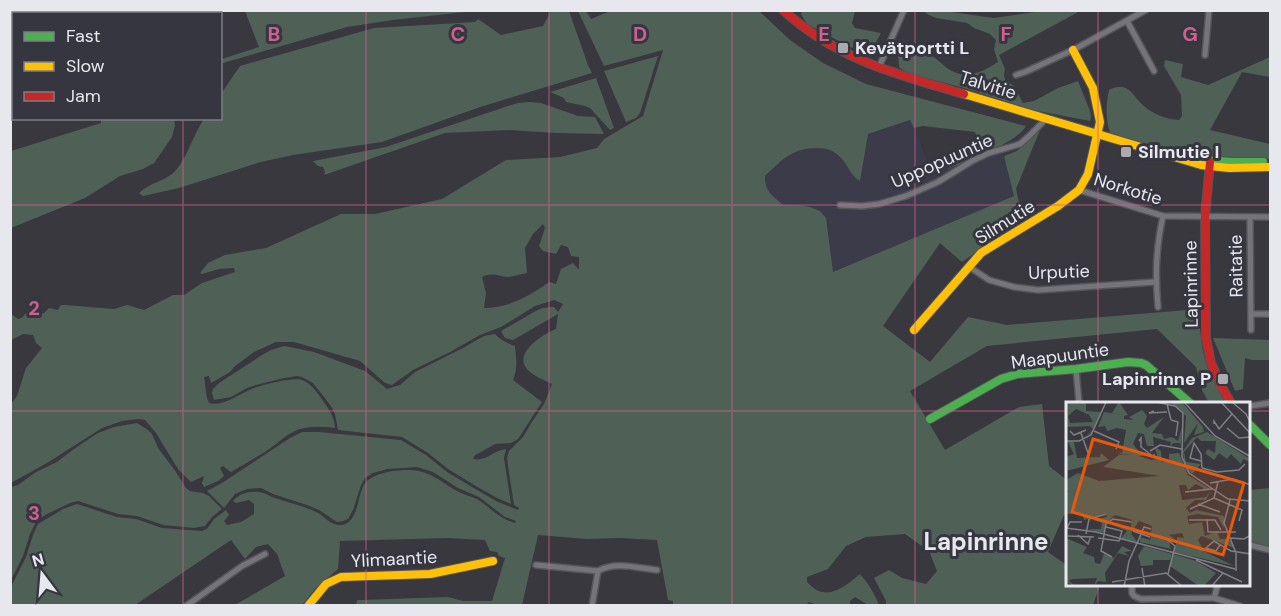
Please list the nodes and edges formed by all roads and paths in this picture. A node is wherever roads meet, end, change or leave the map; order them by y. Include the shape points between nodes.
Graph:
1 (783, 10) edge
2 (904, 10) edge
3 (1146, 10) edge
4 (1209, 10) edge
5 (1127, 21) junction
6 (1073, 50) junction
7 (1204, 55) dead end
8 (879, 67) junction
9 (1154, 70) dead end
10 (1016, 75) dead end
11 (1046, 119) junction
12 (1098, 134) junction
13 (1270, 162) edge
14 (1210, 163) junction
15 (1270, 167) edge
16 (1079, 190) junction
17 (840, 205) dead end
18 (1163, 216) junction
19 (1205, 217) junction
20 (1250, 217) junction
21 (1270, 217) edge
22 (968, 266) junction
23 (1155, 282) junction
24 (1158, 307) dead end
25 (1251, 314) junction
26 (1270, 314) edge
27 (914, 330) dead end
28 (1251, 330) dead end
29 (1076, 369) junction
30 (1079, 402) edge
31 (1189, 402) edge
32 (1230, 402) edge
33 (1270, 403) edge
34 (1251, 406) edge
35 (930, 419) dead end
36 (1251, 426) edge
37 (1270, 445) edge
38 (1251, 545) edge
39 (1270, 550) edge
40 (265, 554) dead end
41 (493, 561) dead end
42 (536, 565) dead end
43 (657, 570) dead end
44 (598, 571) junction
45 (1132, 586) edge
46 (1218, 586) edge
47 (1214, 598) junction
48 (186, 606) edge
49 (308, 606) edge
50 (592, 606) edge
51 (1240, 606) edge

1 - 8 street, Talvitie via 827,44
2 - 8 street
3 - 5 street
4 - 7 street
5 - 6 street
5 - 9 street
6 - 10 street
6 - 12 street, Silmutie via 1093,88 1100,122
8 - 11 street, Talvitie
11 - 12 street, Talvitie
11 - 17 street, Uppopuuntie via 1020,144 989,153 906,196 879,204
12 - 14 street, Talvitie via 1194,164
12 - 16 street, Silmutie via 1088,174
13 - 14 street, Talvitie
14 - 15 street, Talvitie via 1230,168
14 - 19 street, Lapinrinne
16 - 18 street, Norkotie
16 - 22 street, Silmutie via 981,253
18 - 19 street, Norkotie
18 - 23 street
19 - 20 street, Norkotie
19 - 32 street, Lapinrinne via 1206,338 1211,363
20 - 21 street, Norkotie
20 - 25 street, Raitatie
22 - 23 street, Urputie via 989,280 1038,290
22 - 27 street, Silmutie
23 - 24 street
25 - 26 street, Raitatie
25 - 28 street, Raitatie
29 - 30 street
29 - 31 street, Maapuuntie via 1141,363
29 - 35 street, Maapuuntie via 1001,379
33 - 34 street
36 - 37 street
38 - 39 street
40 - 48 street
41 - 49 street, Ylimaantie via 430,574 341,576 325,585
42 - 44 street
43 - 44 street via 614,565
44 - 50 street
45 - 47 street via 1134,596 1142,599
46 - 47 street
47 - 51 street

